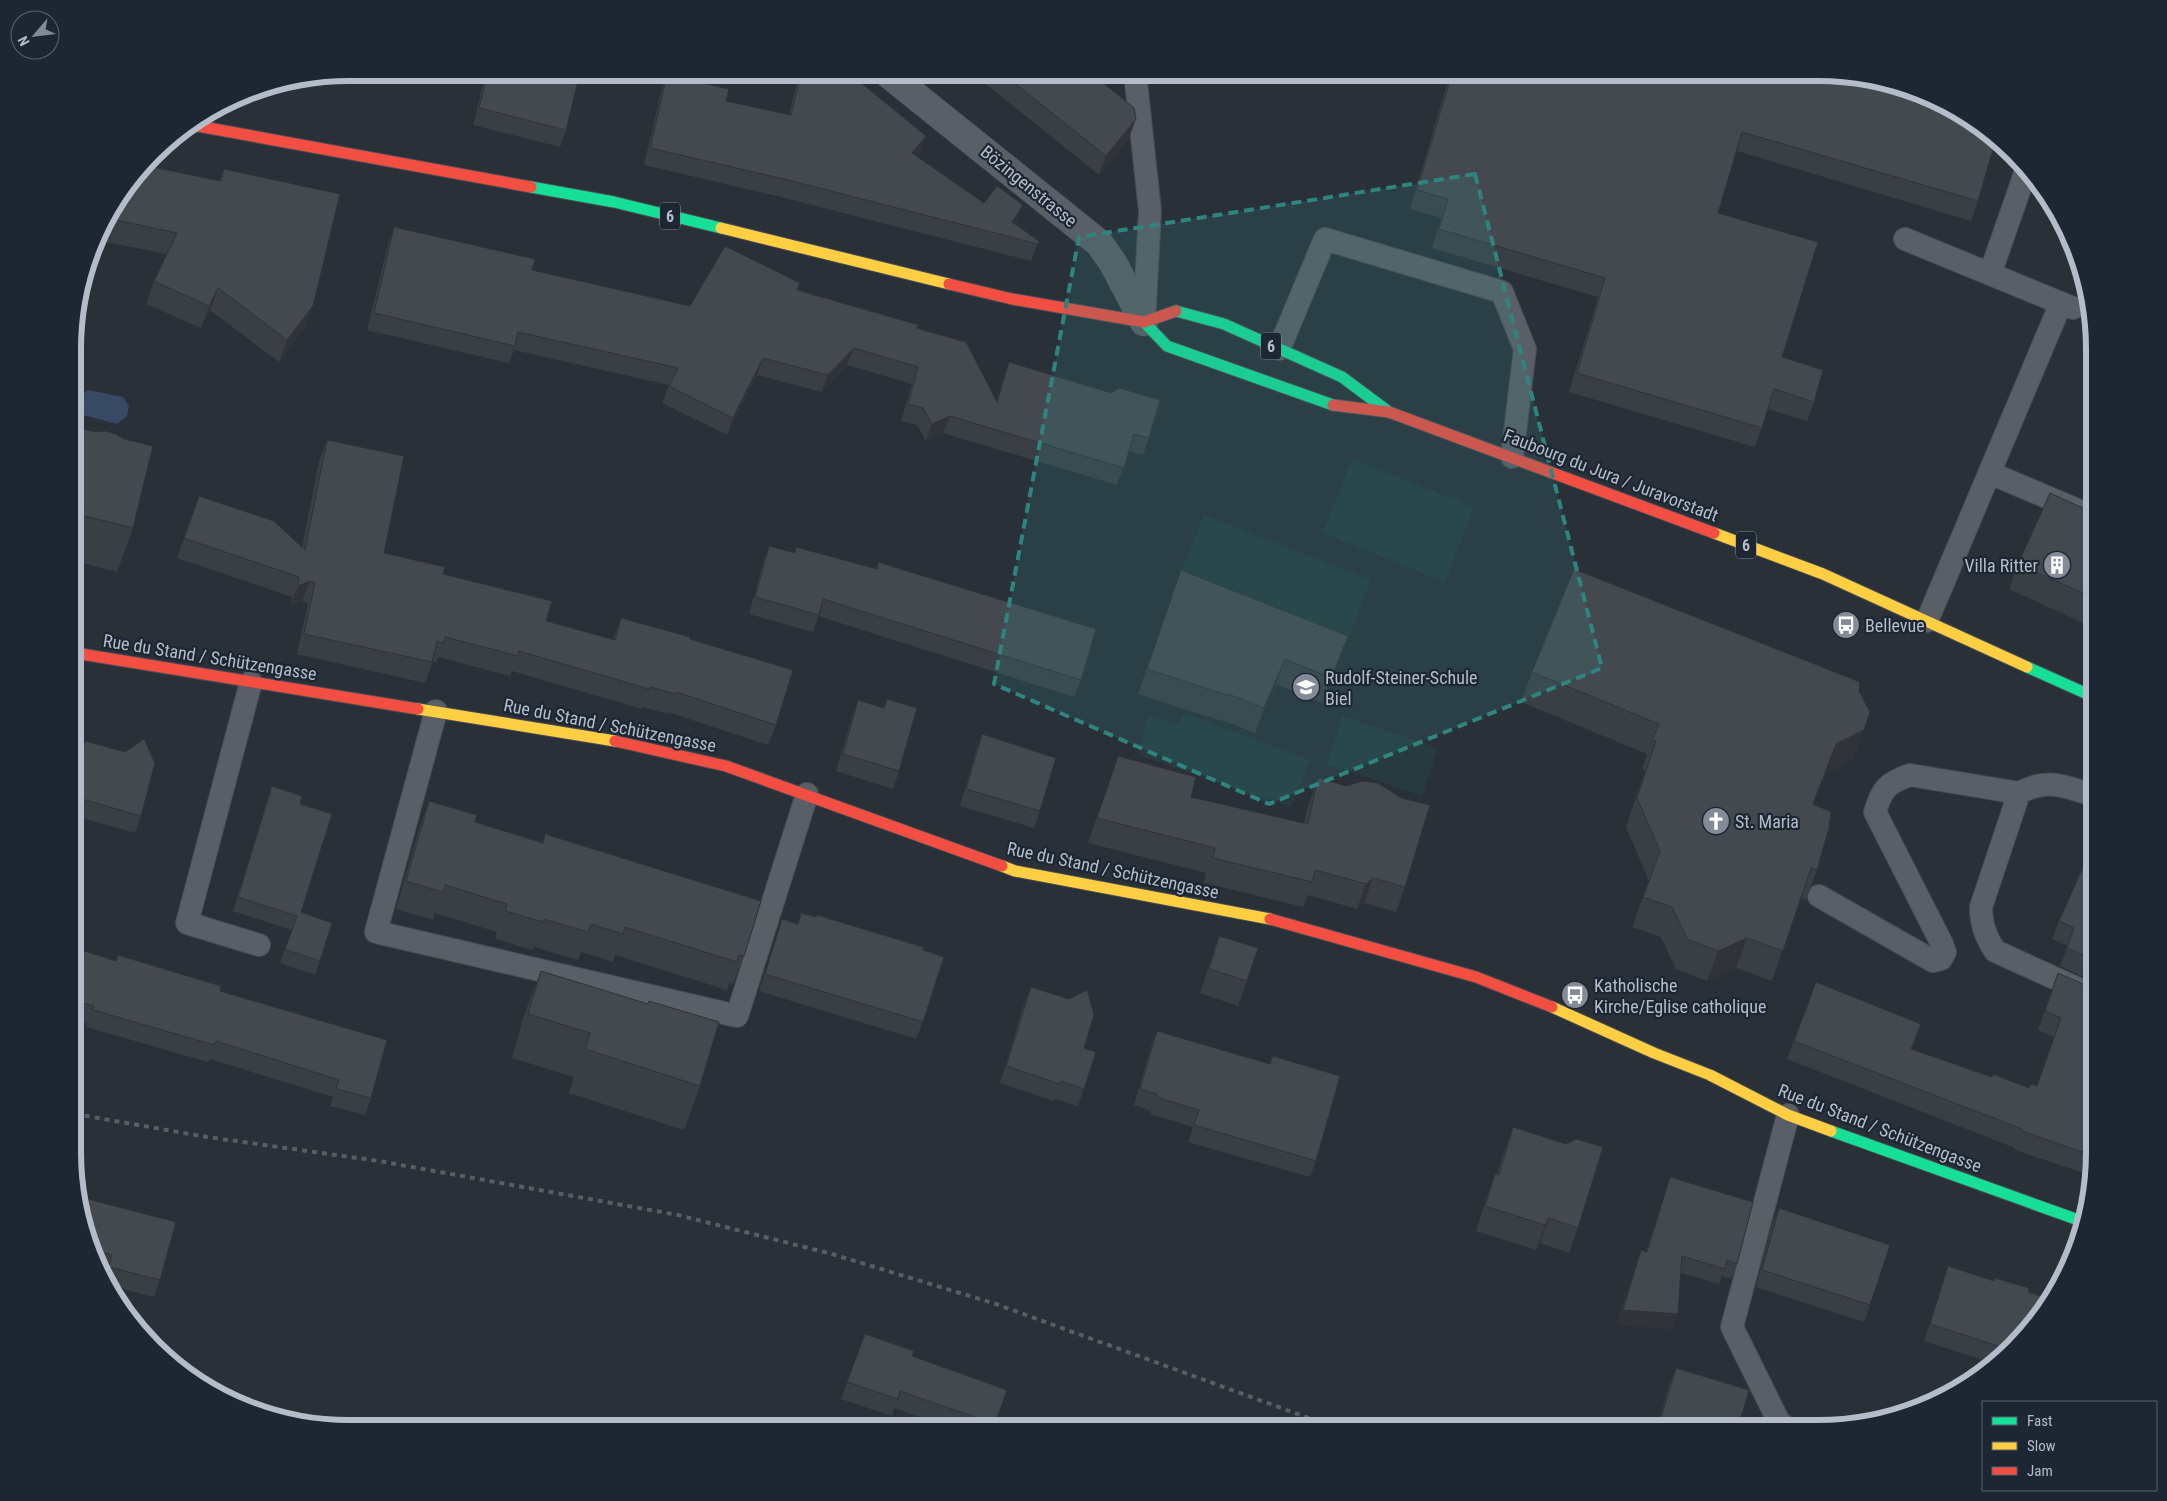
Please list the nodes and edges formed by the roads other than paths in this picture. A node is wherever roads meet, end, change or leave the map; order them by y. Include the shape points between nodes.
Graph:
1 (896, 81) edge
2 (1136, 81) edge
3 (200, 126) edge
4 (2024, 178) edge
5 (1905, 239) dead end
6 (1990, 274) junction
7 (1144, 322) junction
8 (1279, 349) junction
9 (1389, 412) junction
10 (1512, 457) junction
11 (1990, 473) junction
12 (2086, 513) edge
13 (1927, 620) junction
14 (81, 654) edge
15 (251, 682) junction
16 (2086, 693) edge
17 (436, 711) junction
18 (2086, 792) edge
19 (2019, 793) junction
20 (807, 794) junction
21 (1819, 896) edge
22 (259, 945) dead end
23 (2086, 992) edge
24 (1788, 1115) junction
25 (2077, 1220) edge
26 (1778, 1420) edge

1 - 7 street, Bözingenstrasse via 1099,243
2 - 7 lane via 1150,211
3 - 7 main road, 6 via 614,202 1012,299
4 - 6 lane
5 - 6 lane
6 - 11 lane via 2067,306
7 - 8 main road, Faubourg du Jura / Juravorstadt / 6 via 1177,311 1224,324
7 - 9 main road, Faubourg du Jura / Juravorstadt / 6 via 1167,346 1183,353 1330,405
8 - 9 main road, Faubourg du Jura / Juravorstadt / 6 via 1342,377
8 - 10 lane via 1325,239 1502,292 1526,349
9 - 10 main road, Faubourg du Jura / Juravorstadt / 6
10 - 13 main road, Faubourg du Jura / Juravorstadt / 6 via 1823,574
11 - 12 lane
11 - 13 lane
13 - 16 main road, Faubourg du Jura / Juravorstadt / 6
14 - 15 main road, Rue du Stand / Schützengasse
15 - 17 main road, Rue du Stand / Schützengasse
15 - 22 lane via 187,922
17 - 20 main road, Rue du Stand / Schützengasse via 630,743 726,766
17 - 20 lane via 376,932 737,1016
18 - 19 lane via 2049,783 2031,786
19 - 21 lane via 1910,775 1894,781 1881,793 1875,812 1942,944 1945,952 1941,959 1933,961
19 - 23 lane via 1981,907 1986,937 1995,951
20 - 24 main road, Rue du Stand / Schützengasse via 1015,871 1279,921 1476,977 1710,1075
24 - 25 main road, Rue du Stand / Schützengasse
24 - 26 lane via 1732,1327

